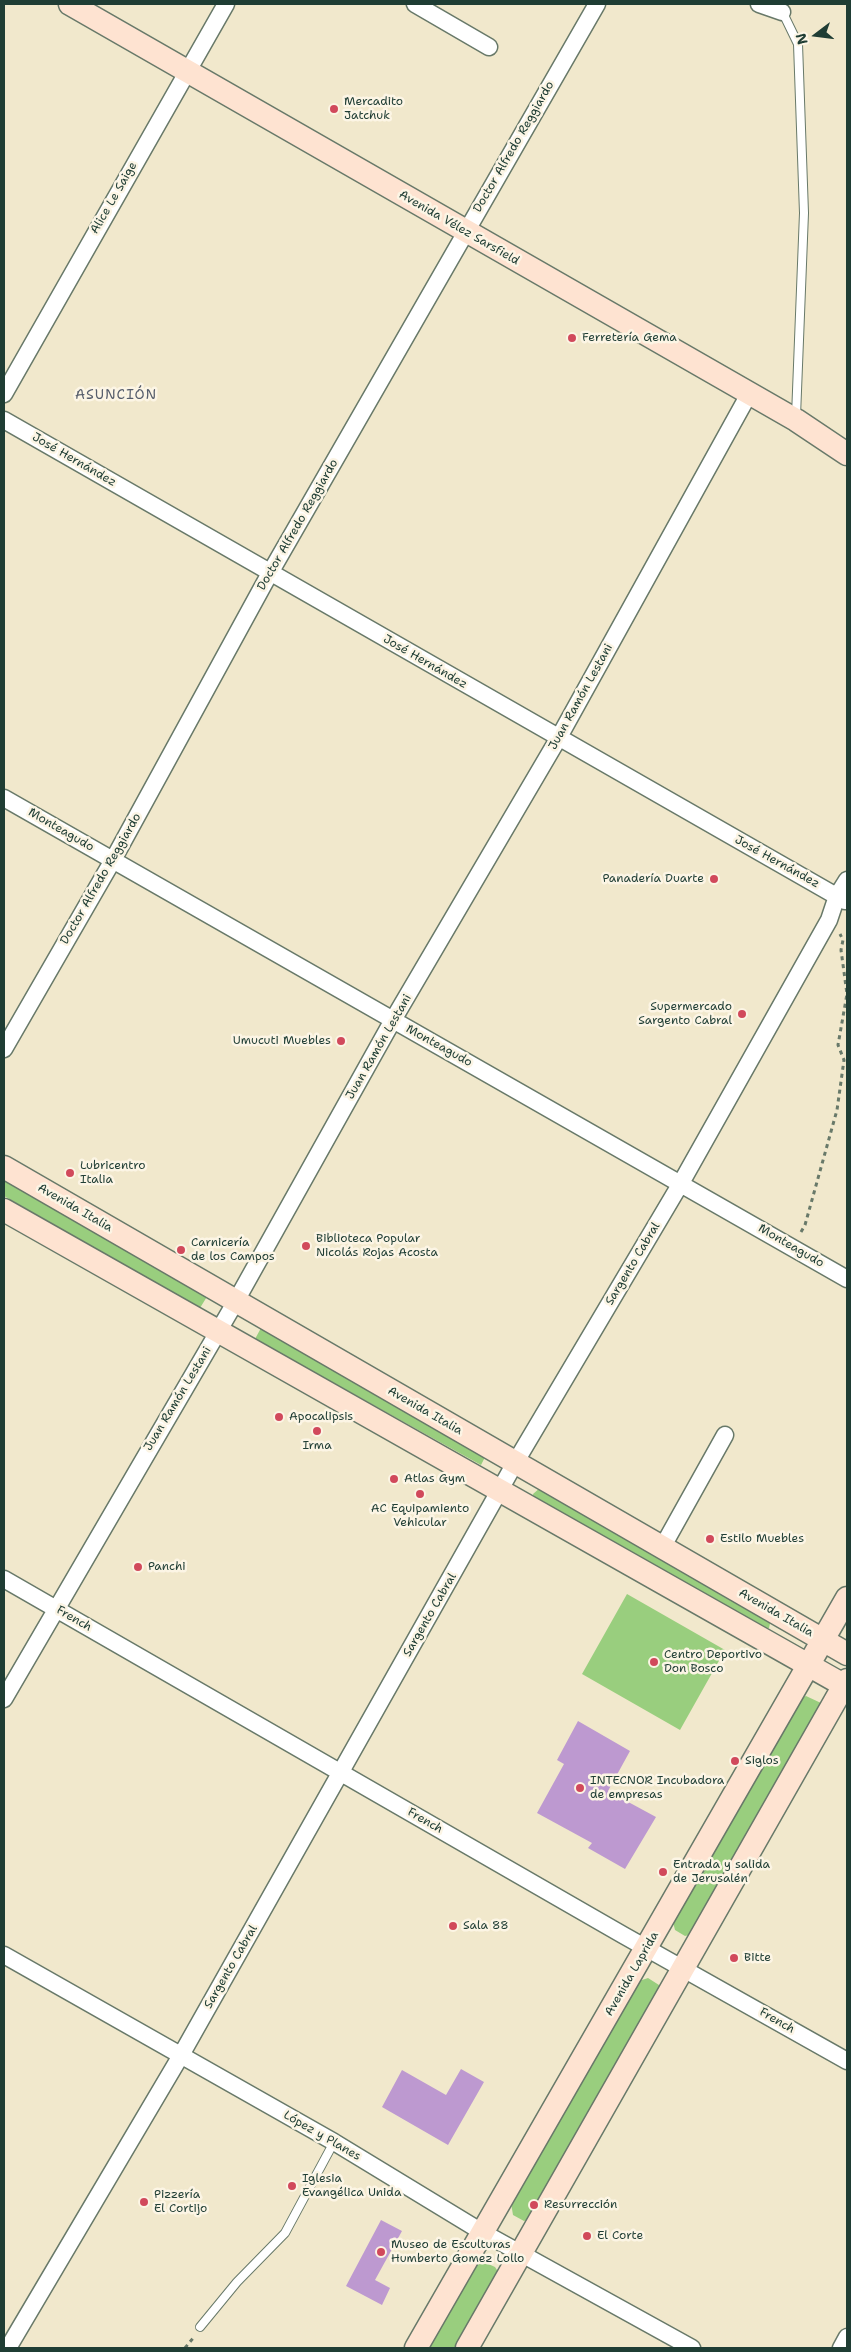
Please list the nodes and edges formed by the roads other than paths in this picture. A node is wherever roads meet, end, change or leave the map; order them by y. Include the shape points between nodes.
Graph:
1 (70, 4) edge
2 (226, 4) edge
3 (415, 4) edge
4 (597, 4) edge
5 (759, 4) edge
6 (782, 8) edge
7 (489, 47) dead end
8 (186, 71) junction
9 (465, 232) junction
10 (4, 394) edge
11 (749, 394) junction
12 (4, 420) edge
13 (796, 420) junction
14 (847, 454) edge
15 (270, 573) junction
16 (558, 739) junction
17 (4, 798) edge
18 (113, 860) junction
19 (847, 880) edge
20 (842, 899) edge
21 (393, 1020) junction
22 (4, 1049) edge
23 (4, 1167) edge
24 (681, 1183) junction
25 (4, 1210) edge
26 (847, 1279) edge
27 (236, 1301) junction
28 (218, 1331) junction
29 (725, 1435) dead end
30 (515, 1463) junction
31 (501, 1491) junction
32 (663, 1546) junction
33 (4, 1579) edge
34 (847, 1598) edge
35 (55, 1608) junction
36 (823, 1640) junction
37 (847, 1654) edge
38 (810, 1665) junction
39 (846, 1684) edge
40 (4, 1699) edge
41 (341, 1772) junction
42 (646, 1949) junction
43 (4, 1955) edge
44 (682, 1967) junction
45 (180, 2057) junction
46 (847, 2061) edge
47 (334, 2142) junction
48 (482, 2232) junction
49 (522, 2253) junction
50 (200, 2327) dead end
51 (847, 2338) edge
52 (11, 2344) edge
53 (416, 2348) edge
54 (467, 2348) edge
55 (692, 2348) edge
56 (841, 2348) edge

1 - 8 main road, Avenida Vélez Sarsfield
2 - 8 street, Alice Le Saige
3 - 7 street
4 - 9 street, Doctor Alfredo Reggiardo
5 - 6 street
6 - 13 lane via 798,44 803,193
8 - 9 main road, Avenida Vélez Sarsfield
8 - 10 street, Alice Le Saige
9 - 11 main road, Avenida Vélez Sarsfield
9 - 15 street, Doctor Alfredo Reggiardo
11 - 13 main road, Avenida Vélez Sarsfield
11 - 16 street, Juan Ramón Lestani
12 - 15 street, José Hernández
13 - 14 main road, Avenida Vélez Sarsfield
15 - 16 street, José Hernández
15 - 18 street, Doctor Alfredo Reggiardo
16 - 20 street, José Hernández
16 - 21 street, Juan Ramón Lestani
17 - 18 street, Monteagudo
18 - 21 street, Monteagudo
18 - 22 street, Doctor Alfredo Reggiardo
19 - 20 street, Sargento Cabral
20 - 24 street, Sargento Cabral
21 - 24 street, Monteagudo
21 - 27 street, Juan Ramón Lestani
23 - 27 main road, Avenida Italia
24 - 26 street, Monteagudo
24 - 30 street, Sargento Cabral
25 - 28 main road
27 - 28 street, Juan Ramón Lestani
27 - 30 main road, Avenida Italia
28 - 31 main road
28 - 35 street, Juan Ramón Lestani
29 - 32 street
30 - 31 street, Sargento Cabral
30 - 32 main road, Avenida Italia
31 - 38 main road
31 - 41 street, Sargento Cabral
32 - 36 main road, Avenida Italia
33 - 35 street, French
34 - 36 main road, Avenida Laprida
35 - 40 street, Juan Ramón Lestani
35 - 41 street, French
36 - 37 main road, Avenida Italia
36 - 38 main road, Avenida Laprida
38 - 39 main road
38 - 42 main road, Avenida Laprida
39 - 44 main road
41 - 42 street, French
41 - 45 street, Sargento Cabral
42 - 44 street, French
42 - 48 main road, Avenida Laprida
43 - 45 street, López y Planes
44 - 46 street, French
44 - 49 main road
45 - 47 street, López y Planes
45 - 52 street, Sargento Cabral
47 - 48 street, López y Planes
47 - 50 lane via 285,2233
48 - 49 street, López y Planes
48 - 53 main road, Avenida Laprida
49 - 54 main road
49 - 55 street, López y Planes
51 - 56 street

